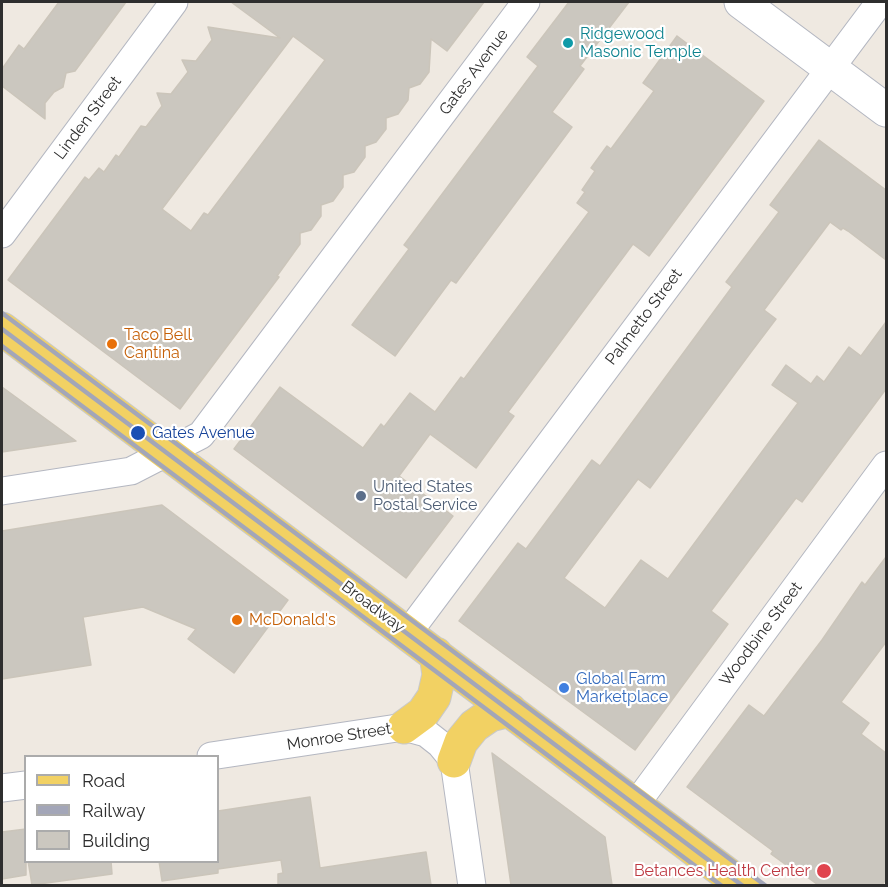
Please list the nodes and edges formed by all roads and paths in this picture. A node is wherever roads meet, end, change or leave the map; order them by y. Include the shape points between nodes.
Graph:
1 (174, 2) edge
2 (526, 2) edge
3 (741, 2) edge
4 (880, 2) edge
5 (830, 68) junction
6 (886, 110) edge
7 (2, 234) edge
8 (2, 329) edge
9 (167, 453) junction
10 (886, 465) edge
11 (2, 491) edge
12 (408, 633) junction
13 (436, 654) junction
14 (510, 710) junction
15 (404, 727) junction
16 (218, 755) edge
17 (454, 761) junction
18 (24, 785) edge
19 (2, 788) edge
20 (636, 804) junction
21 (472, 885) edge
22 (743, 885) edge

1 - 7 street, Linden Street
2 - 9 street, Gates Avenue via 201,435
3 - 5 main road
4 - 5 street, Palmetto Street
5 - 6 main road
5 - 12 street, Palmetto Street
8 - 9 main road, Broadway
9 - 11 street, Gates Avenue via 130,471
9 - 12 main road, Broadway
10 - 20 street, Woodbine Street
12 - 13 main road, Broadway
13 - 14 main road, Broadway
13 - 15 main road via 434,697 423,713
14 - 17 main road via 490,714 474,726 461,742
14 - 20 main road, Broadway
15 - 16 street, Monroe Street
15 - 17 street, Monroe Street via 426,733
17 - 21 street
18 - 19 street
20 - 22 main road, Broadway

